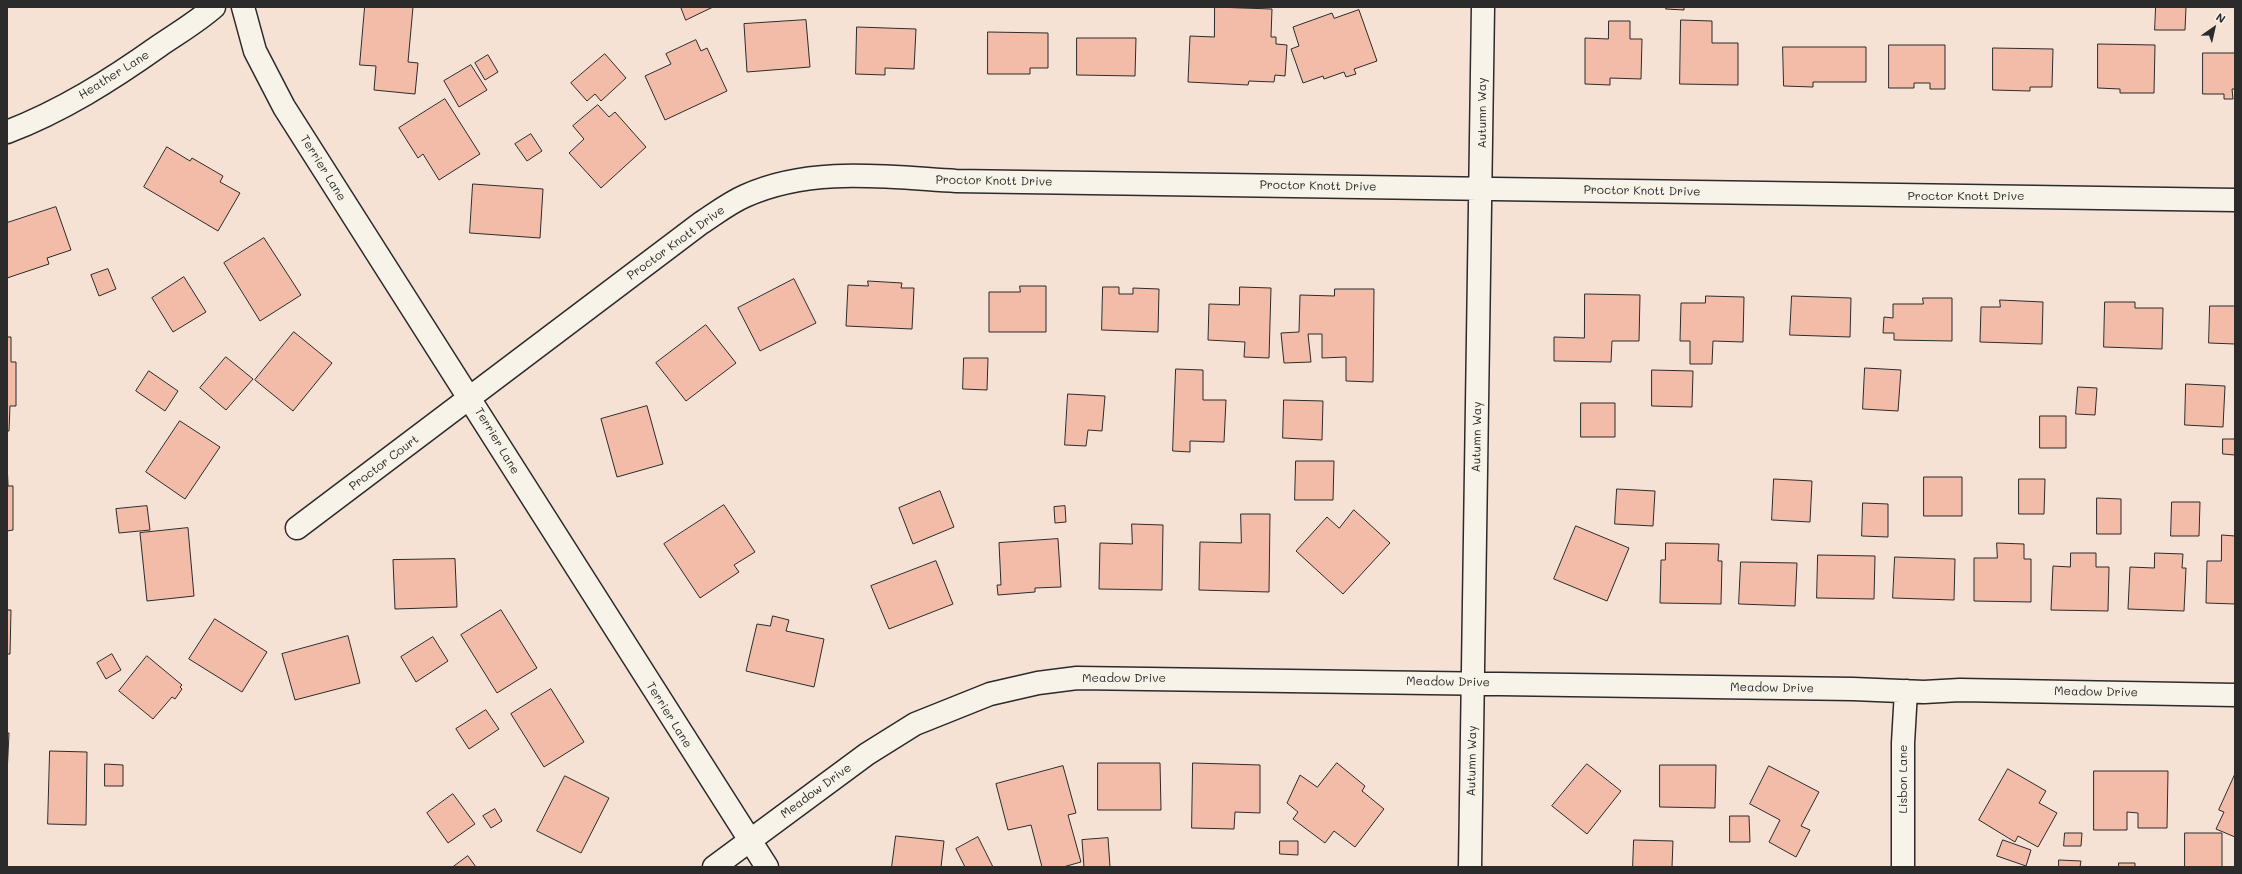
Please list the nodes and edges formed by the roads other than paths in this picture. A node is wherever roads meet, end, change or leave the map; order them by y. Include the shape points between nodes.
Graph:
1 (214, 7) edge
2 (243, 7) edge
3 (1482, 7) edge
4 (7, 132) edge
5 (1481, 188) junction
6 (2235, 200) edge
7 (470, 397) junction
8 (297, 528) dead end
9 (1474, 683) junction
10 (1906, 692) junction
11 (2235, 695) edge
12 (751, 839) junction
13 (714, 867) edge
14 (767, 867) edge
15 (1470, 867) edge
16 (1903, 867) edge

1 - 4 street, Heather Lane via 195,23 117,76 43,118
2 - 7 street, Terrier Lane via 255,51 284,107
3 - 5 street, Autumn Way
5 - 6 street, Proctor Knott Drive
5 - 7 street, Proctor Knott Drive via 956,181 857,176 800,179 772,186 726,206
5 - 9 street, Autumn Way
7 - 8 street, Proctor Court
7 - 12 street, Terrier Lane via 706,772
9 - 10 street, Meadow Drive
9 - 12 street, Meadow Drive via 1125,677 1078,678 1038,683 990,694 915,724 867,754
9 - 15 street, Autumn Way
10 - 11 street, Meadow Drive via 1960,690
10 - 16 street, Lisbon Lane via 1903,743
12 - 13 street, Meadow Drive
12 - 14 street, Terrier Lane

